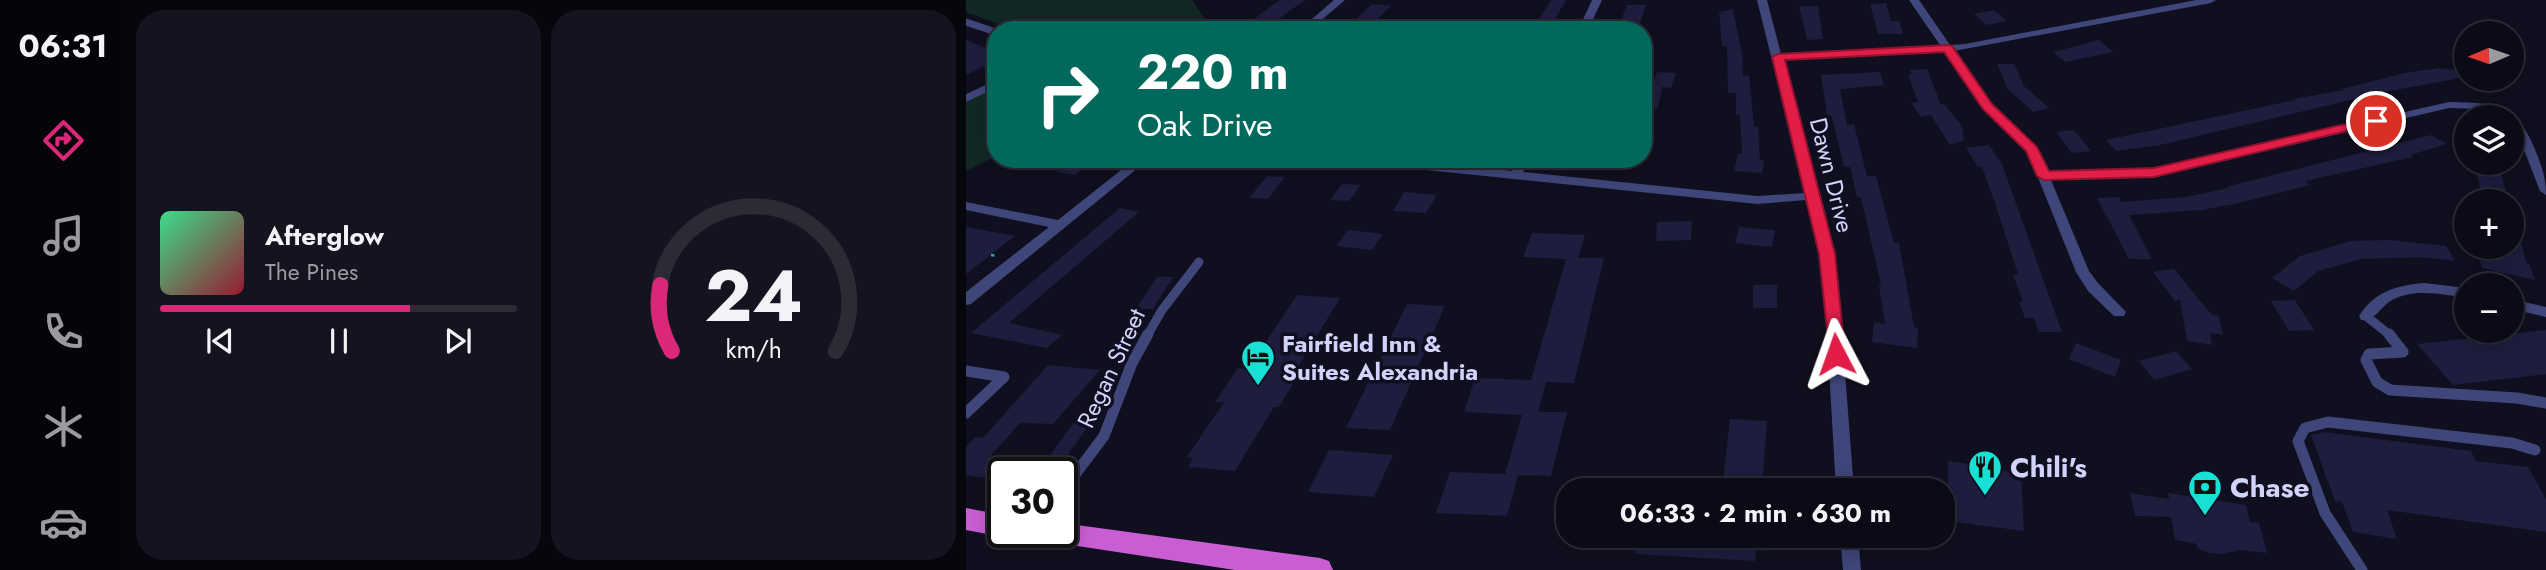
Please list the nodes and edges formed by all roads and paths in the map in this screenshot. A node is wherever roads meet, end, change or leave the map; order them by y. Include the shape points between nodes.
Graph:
1 (1340, 0) edge
2 (1597, 0) edge
3 (1762, 0) edge
4 (1914, 0) edge
5 (2211, 0) edge
6 (1315, 21) edge
7 (1587, 21) edge
8 (966, 22) edge
9 (987, 29) edge
10 (1948, 48) junction
11 (1778, 57) junction
12 (987, 88) edge
13 (966, 97) edge
14 (2454, 105) edge
15 (2524, 136) edge
16 (1132, 168) edge
17 (1447, 168) edge
18 (1520, 168) edge
19 (1516, 175) junction
20 (2044, 176) junction
21 (2546, 191) edge
22 (1812, 196) junction
23 (966, 205) edge
24 (1060, 225) junction
25 (991, 255) dead end
26 (999, 256) dead end
27 (1199, 262) dead end
28 (2454, 292) edge
29 (966, 300) edge
30 (2524, 307) edge
31 (2119, 312) dead end
32 (2546, 312) edge
33 (2367, 316) joint
34 (966, 371) edge
35 (2546, 403) edge
36 (966, 413) edge
37 (2535, 450) dead end
38 (1078, 471) edge
39 (1844, 478) edge
40 (966, 519) edge
41 (987, 523) edge
42 (1078, 536) edge
43 (1850, 548) edge
44 (1320, 570) edge
45 (1852, 570) edge
46 (2362, 570) edge

1 - 6 street
2 - 7 street
3 - 11 street, Dawn Drive
4 - 10 street
5 - 10 street
8 - 9 lane
10 - 11 street
10 - 20 street via 1988,107 2032,149
11 - 22 street, Dawn Drive
12 - 13 lane
14 - 20 street via 2154,173
15 - 21 street
16 - 24 street
17 - 19 street
18 - 19 street
19 - 22 street via 1757,200
20 - 31 street via 2083,272
22 - 39 street, Dawn Drive via 1831,281
23 - 24 street
24 - 29 street
25 - 26 path
27 - 38 lane, Regan Street via 1162,310 1132,363 1104,436
28 - 33 street via 2397,291 2374,303
30 - 32 street
33 - 35 lane via 2396,340 2403,352 2369,354 2366,360 2377,382 2390,390
34 - 36 lane via 1004,377
37 - 46 lane via 2512,443 2328,422 2305,428 2298,441 2325,513
40 - 41 highway
42 - 44 highway
43 - 45 street

